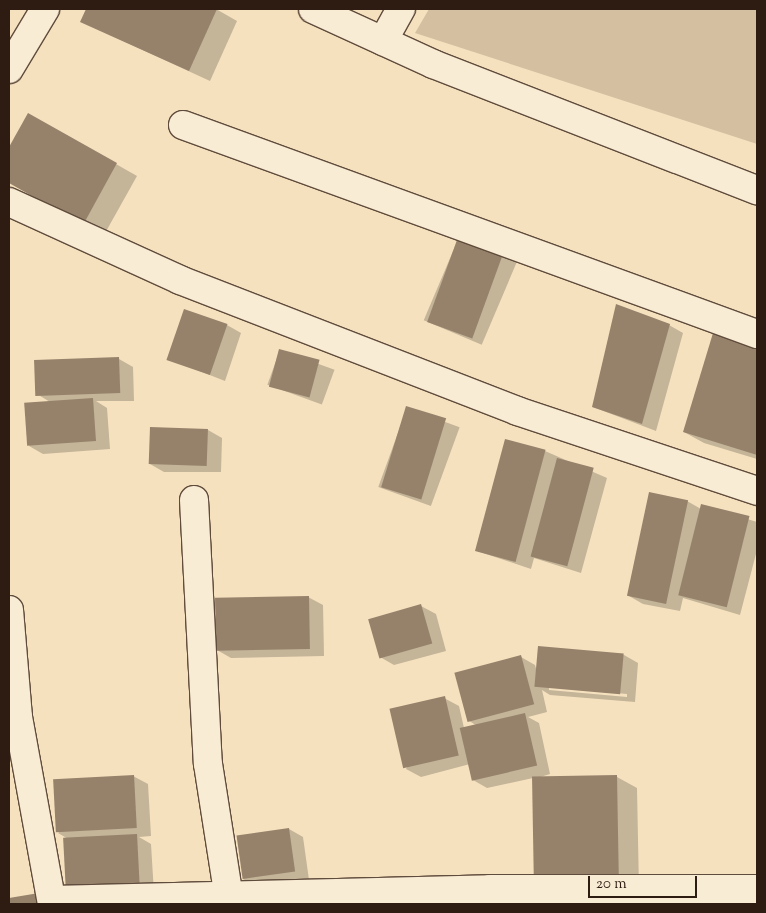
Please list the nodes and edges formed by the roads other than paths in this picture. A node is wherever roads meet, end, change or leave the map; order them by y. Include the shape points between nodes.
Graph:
1 (45, 9) edge
2 (313, 9) edge
3 (401, 9) edge
4 (383, 41) junction
5 (9, 69) edge
6 (183, 125) dead end
7 (757, 190) edge
8 (9, 202) edge
9 (757, 334) edge
10 (757, 491) edge
11 (194, 500) dead end
12 (9, 610) edge
13 (757, 889) edge
14 (415, 897) edge
15 (229, 899) edge
16 (52, 902) edge

1 - 5 street
2 - 4 street
3 - 4 street
4 - 7 street
6 - 9 street
8 - 10 street via 180,280 516,411
11 - 15 street via 208,764
12 - 16 street via 18,717
13 - 14 street
14 - 15 street
15 - 16 street

